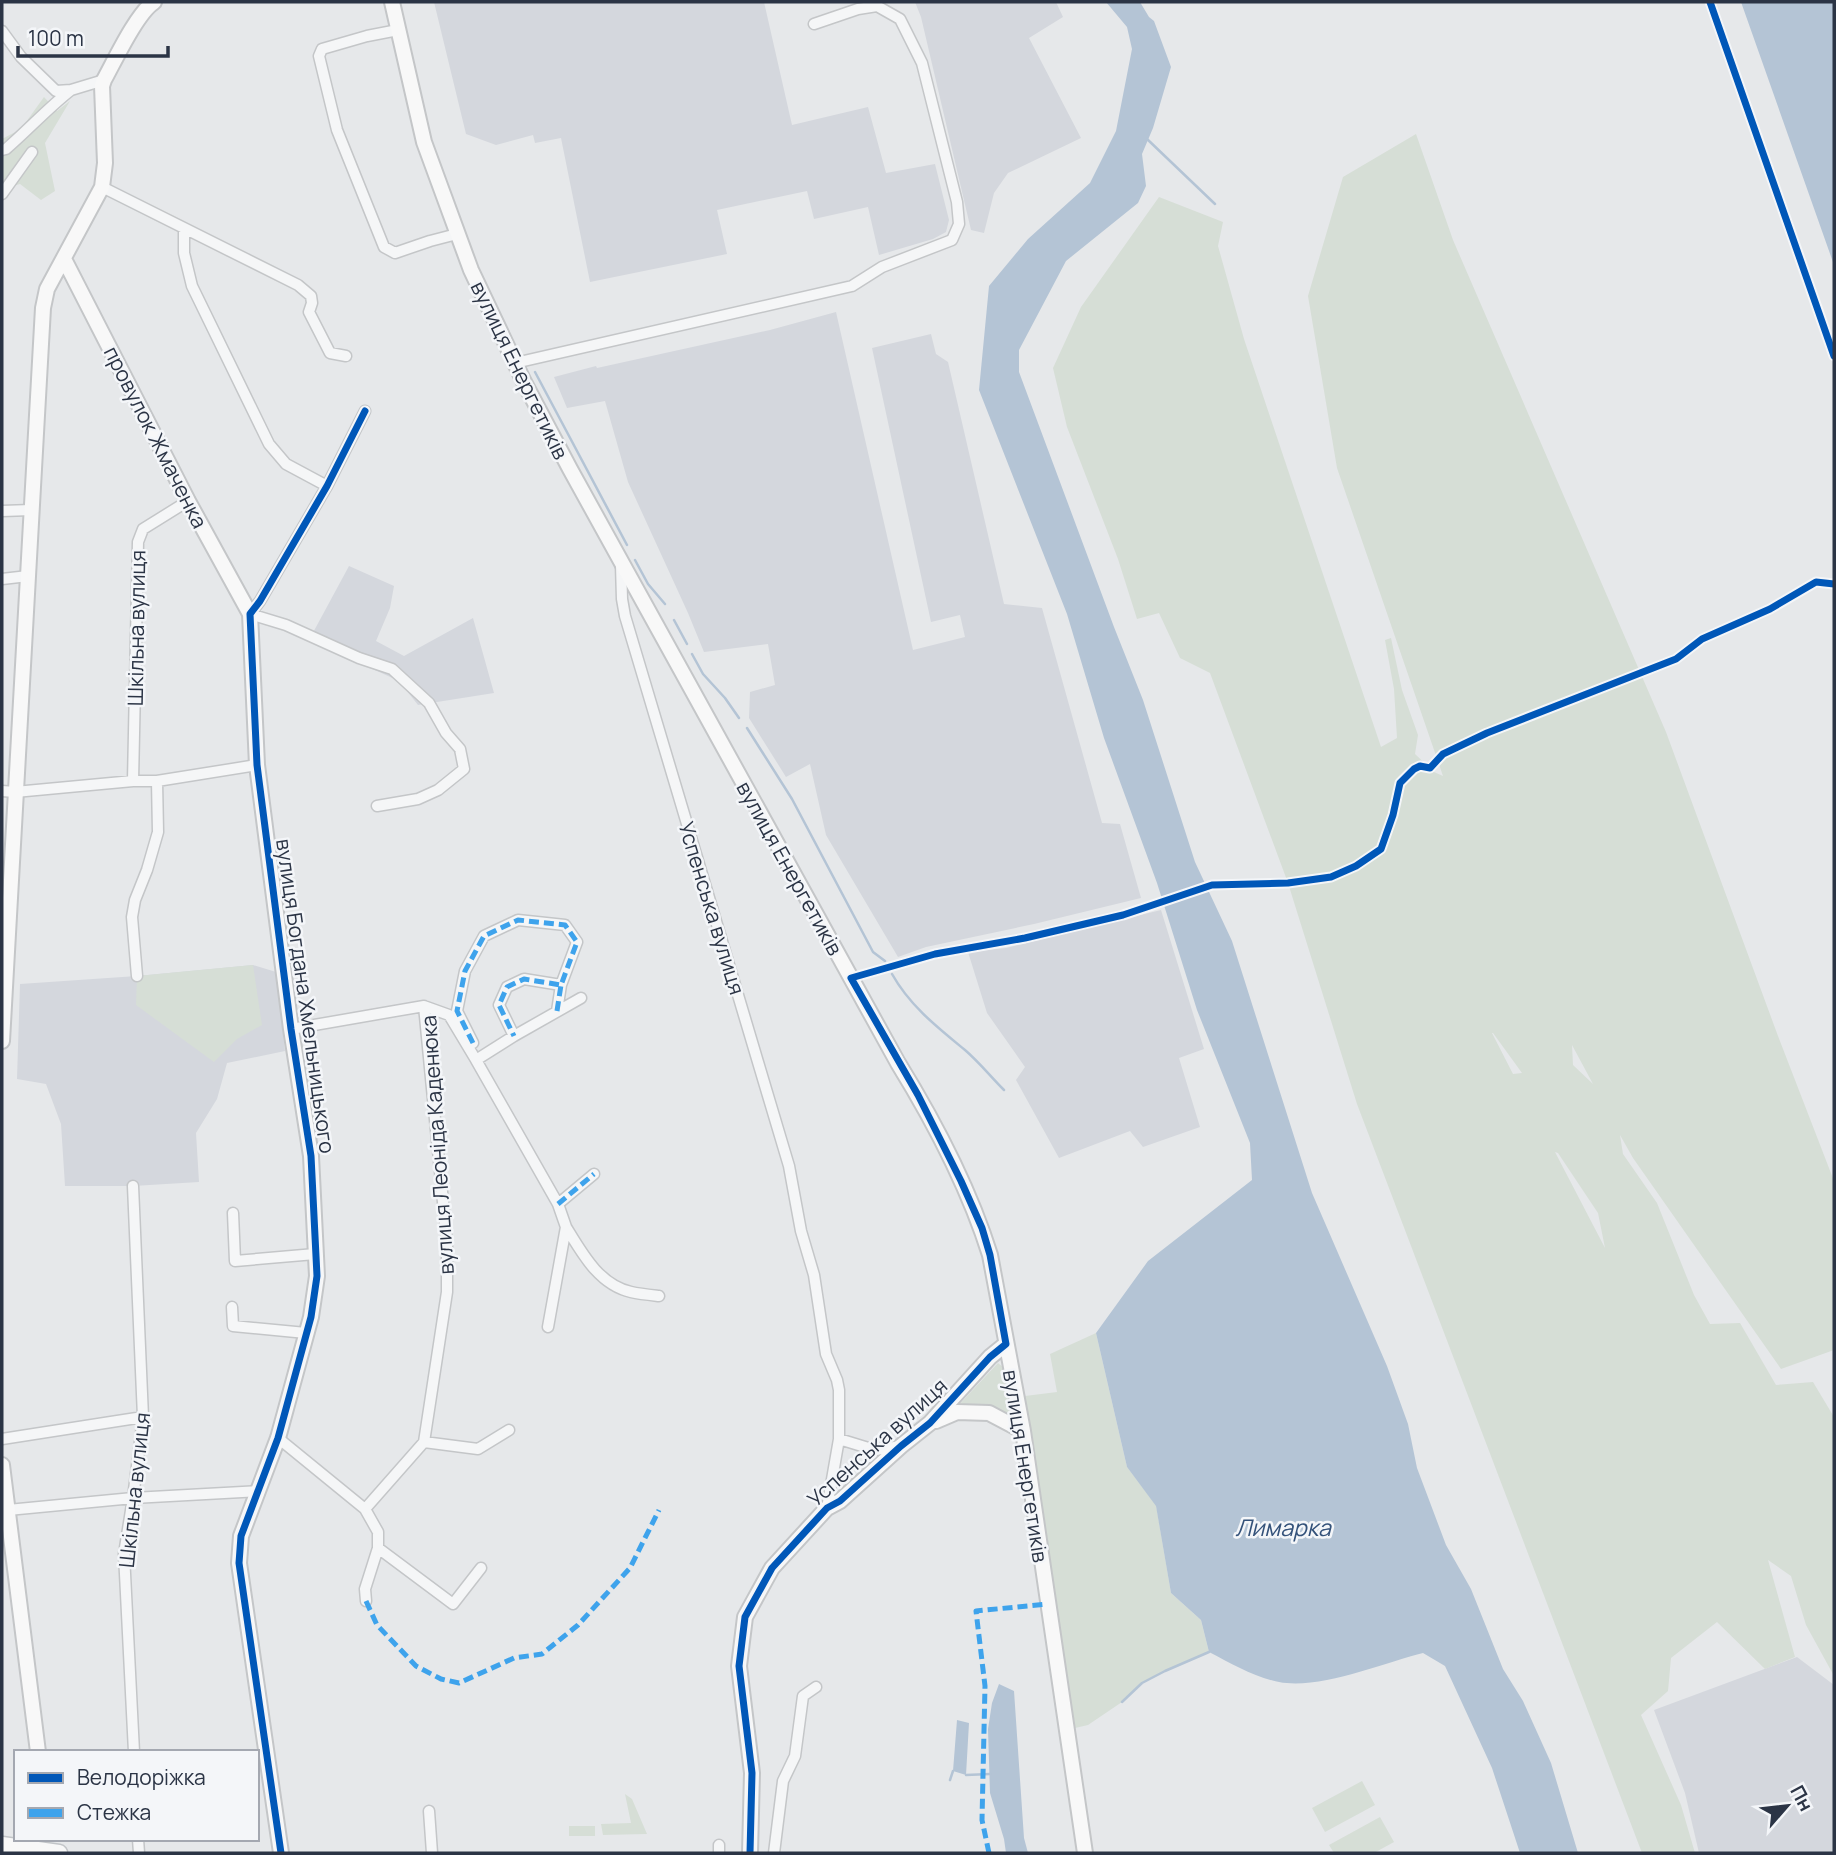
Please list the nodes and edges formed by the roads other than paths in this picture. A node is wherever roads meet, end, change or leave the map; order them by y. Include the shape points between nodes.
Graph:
1 (392, 2) edge
2 (149, 3) edge
3 (814, 24) dead end
4 (398, 30) junction
5 (2, 31) edge
6 (104, 80) junction
7 (71, 90) junction
8 (2, 150) edge
9 (32, 152) dead end
10 (102, 187) junction
11 (2, 194) edge
12 (184, 229) junction
13 (457, 234) junction
14 (64, 259) junction
15 (346, 356) dead end
16 (515, 363) junction
17 (365, 411) dead end
18 (327, 486) junction
19 (188, 501) junction
20 (31, 510) junction
21 (2, 512) edge
22 (620, 561) junction
23 (28, 576) junction
24 (2, 579) edge
25 (250, 614) junction
26 (257, 765) junction
27 (133, 781) junction
28 (157, 781) junction
29 (9, 791) edge
30 (377, 806) dead end
31 (137, 976) dead end
32 (561, 985) junction
33 (581, 998) dead end
34 (3, 1001) edge
35 (424, 1006) junction
36 (556, 1011) junction
37 (291, 1029) junction
38 (514, 1036) junction
39 (2, 1041) edge
40 (473, 1043) dead end
41 (476, 1060) junction
42 (594, 1174) dead end
43 (133, 1186) dead end
44 (558, 1204) junction
45 (233, 1213) dead end
46 (566, 1227) junction
47 (316, 1254) junction
48 (659, 1296) dead end
49 (232, 1307) dead end
50 (548, 1327) dead end
51 (306, 1334) junction
52 (1006, 1344) junction
53 (143, 1417) junction
54 (930, 1423) junction
55 (509, 1430) dead end
56 (1023, 1431) junction
57 (278, 1438) junction
58 (2, 1439) edge
59 (839, 1439) junction
60 (424, 1442) junction
61 (901, 1446) junction
62 (2, 1465) edge
63 (259, 1491) junction
64 (133, 1497) junction
65 (827, 1508) junction
66 (365, 1509) junction
67 (8, 1510) junction
68 (378, 1548) junction
69 (481, 1569) dead end
70 (366, 1601) dead end
71 (816, 1687) dead end
72 (38, 1750) edge
73 (134, 1750) edge
74 (429, 1811) dead end
75 (2, 1845) edge
76 (52, 1849) edge
77 (281, 1853) edge
78 (432, 1853) edge
79 (750, 1853) edge
80 (774, 1853) edge
81 (1085, 1853) edge

1 - 4 street, вулиця Енергетиків
2 - 6 street
3 - 16 street via 877,6 900,19 922,62 957,202 959,224 952,240 882,267 852,286
4 - 13 street, вулиця Енергетиків via 424,142
4 - 13 street via 322,49 319,56 337,130 384,247 395,253
5 - 7 street via 56,91
6 - 7 street
6 - 10 street
7 - 8 street
9 - 11 street
10 - 12 street
10 - 14 street
12 - 15 street via 298,285 311,296 309,312 330,353
12 - 18 street via 192,286 269,444 286,464
13 - 16 street, вулиця Енергетиків
14 - 19 street, провулок Жмаченка
14 - 20 street via 47,289 43,308
16 - 22 street, вулиця Енергетиків
17 - 18 street
18 - 25 street
19 - 25 street, провулок Жмаченка
19 - 27 street, Шкільна вулиця via 143,529 138,542
20 - 21 street
20 - 23 street
22 - 52 street, вулиця Енергетиків via 918,1095 961,1181 990,1255
22 - 59 street, Успенська вулиця via 625,616 789,1166 826,1354 839,1390
23 - 24 street
23 - 29 street
25 - 26 street, вулиця Богдана Хмельницького
25 - 30 street via 392,669 429,704 460,749 464,769 438,790 418,799
26 - 28 street
26 - 37 street, вулиця Богдана Хмельницького
27 - 28 street
27 - 29 street
28 - 31 street via 158,832 132,917
29 - 34 street
32 - 36 street
32 - 38 street via 524,979 507,987 499,1005
32 - 40 street via 577,942 565,925 518,920 484,936 465,971 457,1011
33 - 36 street
34 - 39 street
35 - 37 street, вулиця Богдана Хмельницького
35 - 41 street, вулиця Леоніда Каденюка via 449,1015
35 - 60 street, вулиця Леоніда Каденюка via 447,1243 447,1292
36 - 38 street
37 - 47 street, вулиця Богдана Хмельницького via 311,1156
38 - 41 street
41 - 44 street, вулиця Леоніда Каденюка
42 - 44 street
43 - 53 street, Шкільна вулиця
44 - 46 street, вулиця Леоніда Каденюка
45 - 47 street via 235,1261
46 - 48 street, вулиця Леоніда Каденюка via 602,1278 628,1292
46 - 50 street, вулиця Леоніда Каденюка
47 - 51 street, вулиця Богдана Хмельницького via 317,1276
49 - 51 street via 233,1326
51 - 57 street, вулиця Богдана Хмельницького
52 - 54 street, Успенська вулиця
52 - 56 street, вулиця Енергетиків
53 - 58 street
53 - 64 street, Шкільна вулиця
54 - 56 street via 957,1412 989,1413
54 - 61 street, Успенська вулиця
55 - 60 street via 478,1449
56 - 81 street, вулиця Енергетиків
57 - 63 street, вулиця Богдана Хмельницького
57 - 66 street
59 - 61 street, Успенська вулиця via 875,1450
59 - 65 street
60 - 66 street
61 - 65 street, Успенська вулиця via 841,1501
62 - 67 street
63 - 64 street
63 - 77 street, вулиця Богдана Хмельницького via 241,1536 239,1563
64 - 67 street
64 - 73 street, Шкільна вулиця via 124,1554
65 - 79 street, Успенська вулиця via 772,1568 745,1617 739,1666 752,1773
66 - 68 street via 378,1532
67 - 72 street
68 - 69 street via 453,1604
68 - 70 street
71 - 80 street via 803,1696 795,1756 783,1781
74 - 78 street
75 - 76 main road

